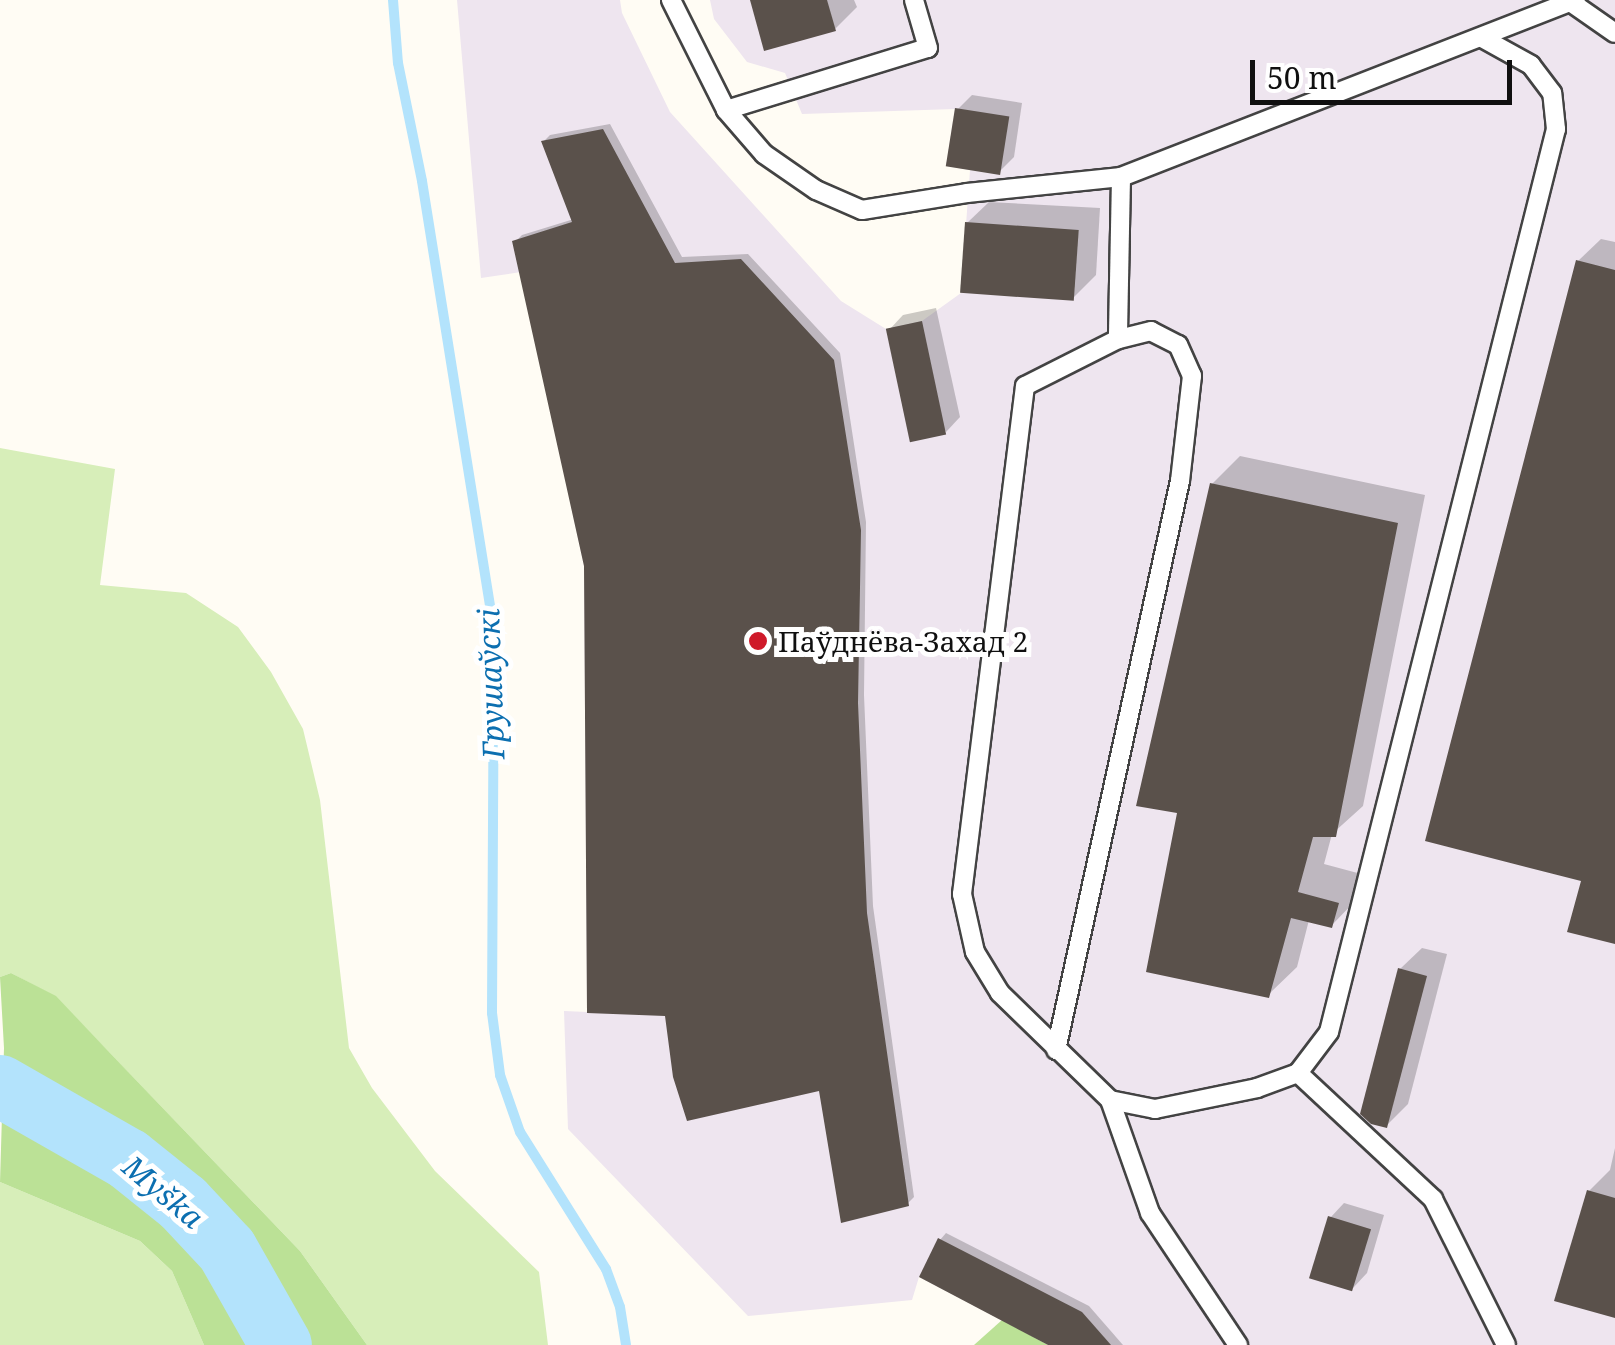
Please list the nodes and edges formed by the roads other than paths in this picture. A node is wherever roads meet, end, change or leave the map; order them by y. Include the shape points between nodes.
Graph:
1 (671, 0) edge
2 (914, 0) edge
3 (1574, 2) edge
4 (1615, 34) edge
5 (1482, 38) junction
6 (726, 110) junction
7 (1120, 178) junction
8 (1118, 339) junction
9 (1056, 1050) junction
10 (1298, 1073) junction
11 (1110, 1100) junction
12 (1238, 1345) edge
13 (1506, 1345) edge

1 - 6 lane
2 - 6 lane via 928,48
3 - 4 lane
3 - 5 lane
5 - 7 lane
5 - 10 lane via 1531,65 1552,93 1556,129 1329,1032
6 - 7 lane via 764,154 816,190 862,210
7 - 8 lane
8 - 9 lane via 1151,331 1178,345 1192,376 1180,480
8 - 9 lane via 1025,386 962,894 975,952 1000,993
9 - 11 lane
10 - 11 lane via 1155,1109
10 - 13 lane via 1433,1199
11 - 12 lane via 1150,1213

